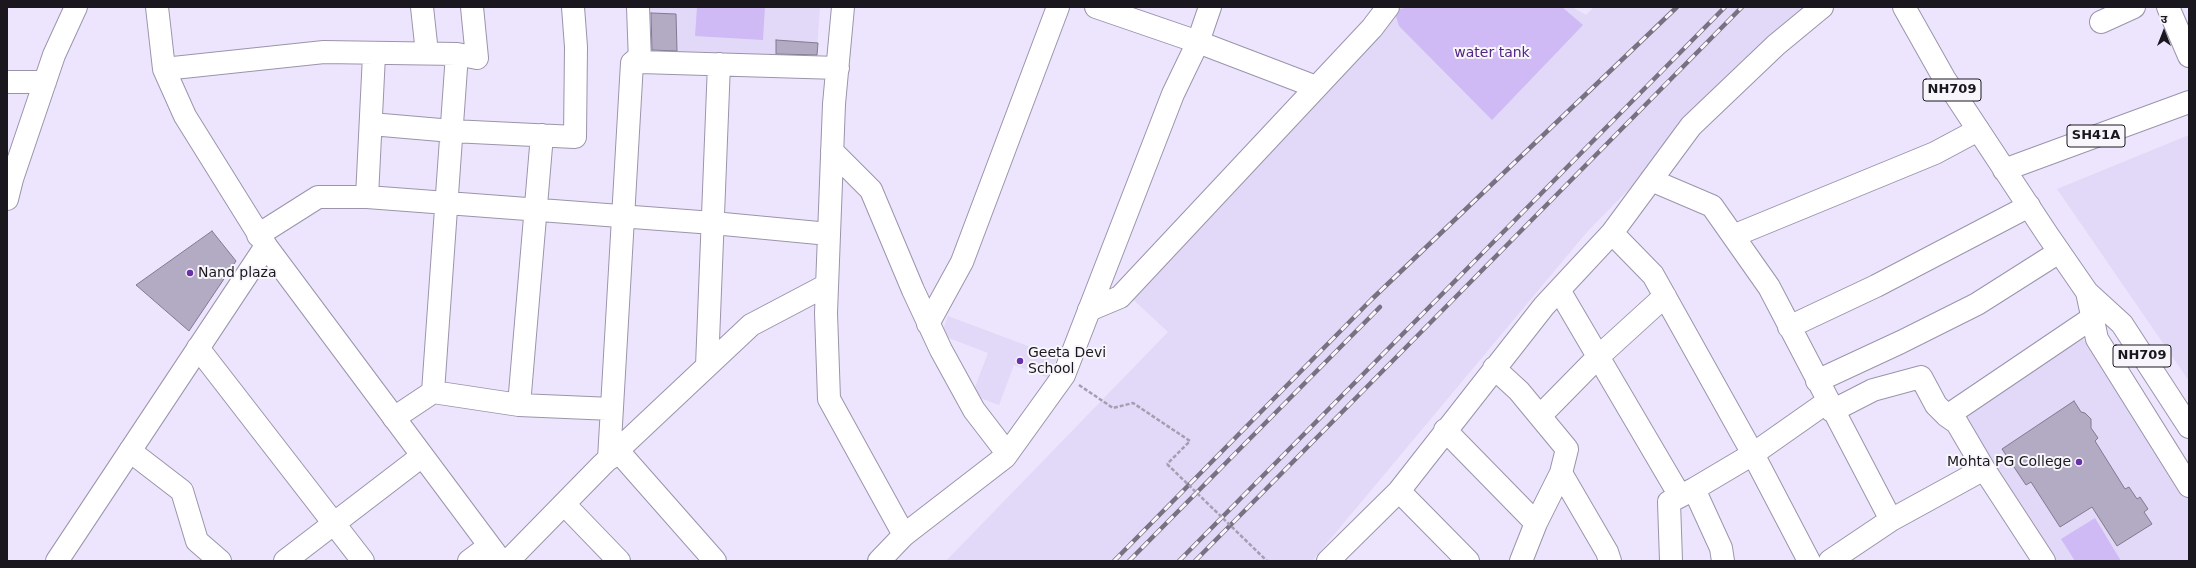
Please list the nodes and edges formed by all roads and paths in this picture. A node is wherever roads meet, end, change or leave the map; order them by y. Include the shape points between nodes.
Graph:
1 (76, 7) edge
2 (157, 7) edge
3 (422, 7) edge
4 (472, 7) edge
5 (573, 7) edge
6 (638, 7) edge
7 (843, 7) edge
8 (1058, 7) edge
9 (1096, 7) edge
10 (1210, 7) edge
11 (1388, 7) edge
12 (1822, 7) edge
13 (1904, 7) edge
14 (2134, 7) edge
15 (2168, 7) edge
16 (2101, 22) dead end
17 (1198, 42) junction
18 (427, 53) junction
19 (374, 54) junction
20 (457, 54) junction
21 (640, 56) junction
22 (2189, 56) edge
23 (719, 64) junction
24 (838, 68) junction
25 (164, 69) junction
26 (7, 82) edge
27 (44, 82) junction
28 (1316, 87) junction
29 (2189, 102) edge
30 (371, 124) junction
31 (1978, 130) junction
32 (452, 131) junction
33 (542, 135) junction
34 (832, 151) junction
35 (2004, 170) junction
36 (1652, 180) junction
37 (9, 185) edge
38 (367, 197) junction
39 (448, 204) junction
40 (2029, 206) junction
41 (536, 211) junction
42 (623, 218) junction
43 (713, 223) junction
44 (1612, 233) junction
45 (829, 234) junction
46 (1733, 236) junction
47 (262, 240) junction
48 (2059, 252) junction
49 (827, 285) junction
50 (1559, 290) junction
51 (2086, 292) junction
52 (1665, 296) junction
53 (1089, 310) junction
54 (2092, 318) junction
55 (928, 324) junction
56 (1789, 327) junction
57 (198, 348) junction
58 (1598, 357) junction
59 (707, 366) junction
60 (1494, 368) junction
61 (1064, 374) junction
62 (1817, 381) junction
63 (433, 392) junction
64 (519, 404) junction
65 (1830, 406) junction
66 (612, 409) junction
67 (1540, 416) junction
68 (1947, 416) junction
69 (394, 418) junction
70 (2189, 427) edge
71 (1445, 430) junction
72 (130, 451) junction
73 (1007, 454) junction
74 (1753, 454) junction
75 (613, 455) junction
76 (422, 456) junction
77 (1984, 469) junction
78 (1561, 473) junction
79 (2189, 486) edge
80 (1399, 491) junction
81 (1687, 492) junction
82 (564, 504) junction
83 (1891, 520) junction
84 (333, 523) junction
85 (1536, 523) junction
86 (904, 535) junction
87 (495, 553) edge
88 (57, 561) edge
89 (220, 561) edge
90 (285, 561) edge
91 (363, 561) edge
92 (469, 561) edge
93 (508, 561) edge
94 (619, 561) edge
95 (715, 561) edge
96 (879, 561) edge
97 (1267, 561) edge
98 (1328, 561) edge
99 (1468, 561) edge
100 (1521, 561) edge
101 (1610, 561) edge
102 (1671, 561) edge
103 (1723, 561) edge
104 (1809, 561) edge
105 (1830, 561) edge
106 (2044, 561) edge

1 - 27 street
2 - 25 street
3 - 18 street
4 - 20 street via 477,58
5 - 33 street via 576,47 575,137
6 - 21 street
7 - 24 street
8 - 55 street via 962,262
9 - 17 street
10 - 17 street
11 - 28 street via 1372,28
12 - 36 street via 1776,45 1691,126
13 - 31 street, NH709 via 1944,78
14 - 16 street
15 - 22 street
17 - 28 street
17 - 53 street via 1173,94
18 - 19 street
18 - 20 street
19 - 25 street via 324,52
19 - 30 street
20 - 32 street
21 - 23 street via 640,62
21 - 42 street via 632,63
23 - 24 street
23 - 43 street
24 - 34 street
25 - 47 street via 185,116
26 - 27 street
27 - 37 street
28 - 53 street via 1120,298
29 - 35 street, SH41A
30 - 32 street
30 - 38 street
31 - 35 street, NH709
31 - 46 street via 1935,153
32 - 33 street
32 - 39 street
33 - 41 street
34 - 45 street
34 - 55 street via 871,190
35 - 40 street
36 - 44 street
36 - 46 street via 1712,206
38 - 39 street
38 - 47 street via 318,197
39 - 41 street
39 - 63 street
40 - 48 street
40 - 56 street via 1876,286
41 - 42 street
41 - 64 street
42 - 43 street
42 - 66 street
43 - 45 street
43 - 59 street
44 - 50 street
44 - 52 street via 1653,275
45 - 49 street
46 - 56 street via 1768,287
47 - 57 street
47 - 69 street
48 - 51 street
48 - 62 street via 1976,304
49 - 59 street via 751,325
49 - 86 street via 828,399
50 - 58 street
50 - 60 street
51 - 54 street
51 - 70 street, NH709 via 2122,324
52 - 58 street
52 - 74 street
53 - 61 street
54 - 68 street
54 - 79 street via 2097,339
55 - 73 street via 974,410
56 - 62 street
57 - 72 street
57 - 84 street
58 - 67 street
58 - 81 street
59 - 75 street
60 - 67 street via 1519,391
60 - 71 street
61 - 73 street
61 - 97 path, bridge via 1113,408 1133,403 1190,441 1167,464
62 - 65 street
63 - 64 street
63 - 69 street
64 - 66 street
65 - 68 street via 1873,390 1921,377 1936,405
65 - 74 street
65 - 83 street
66 - 75 street
67 - 78 street via 1567,450
68 - 77 street via 1957,423
69 - 76 street
71 - 80 street
71 - 85 street
72 - 88 street
72 - 89 street via 182,491 197,541
73 - 86 street
74 - 81 street
74 - 104 street
75 - 82 street
75 - 95 street
76 - 84 street
76 - 87 street
77 - 83 street
77 - 106 street
78 - 85 street
78 - 101 street
80 - 98 street
80 - 99 street
81 - 102 street via 1669,502
81 - 103 street via 1721,548
82 - 93 street
82 - 94 street
83 - 105 street
84 - 90 street
84 - 91 street
85 - 100 street
86 - 96 street
87 - 92 street

